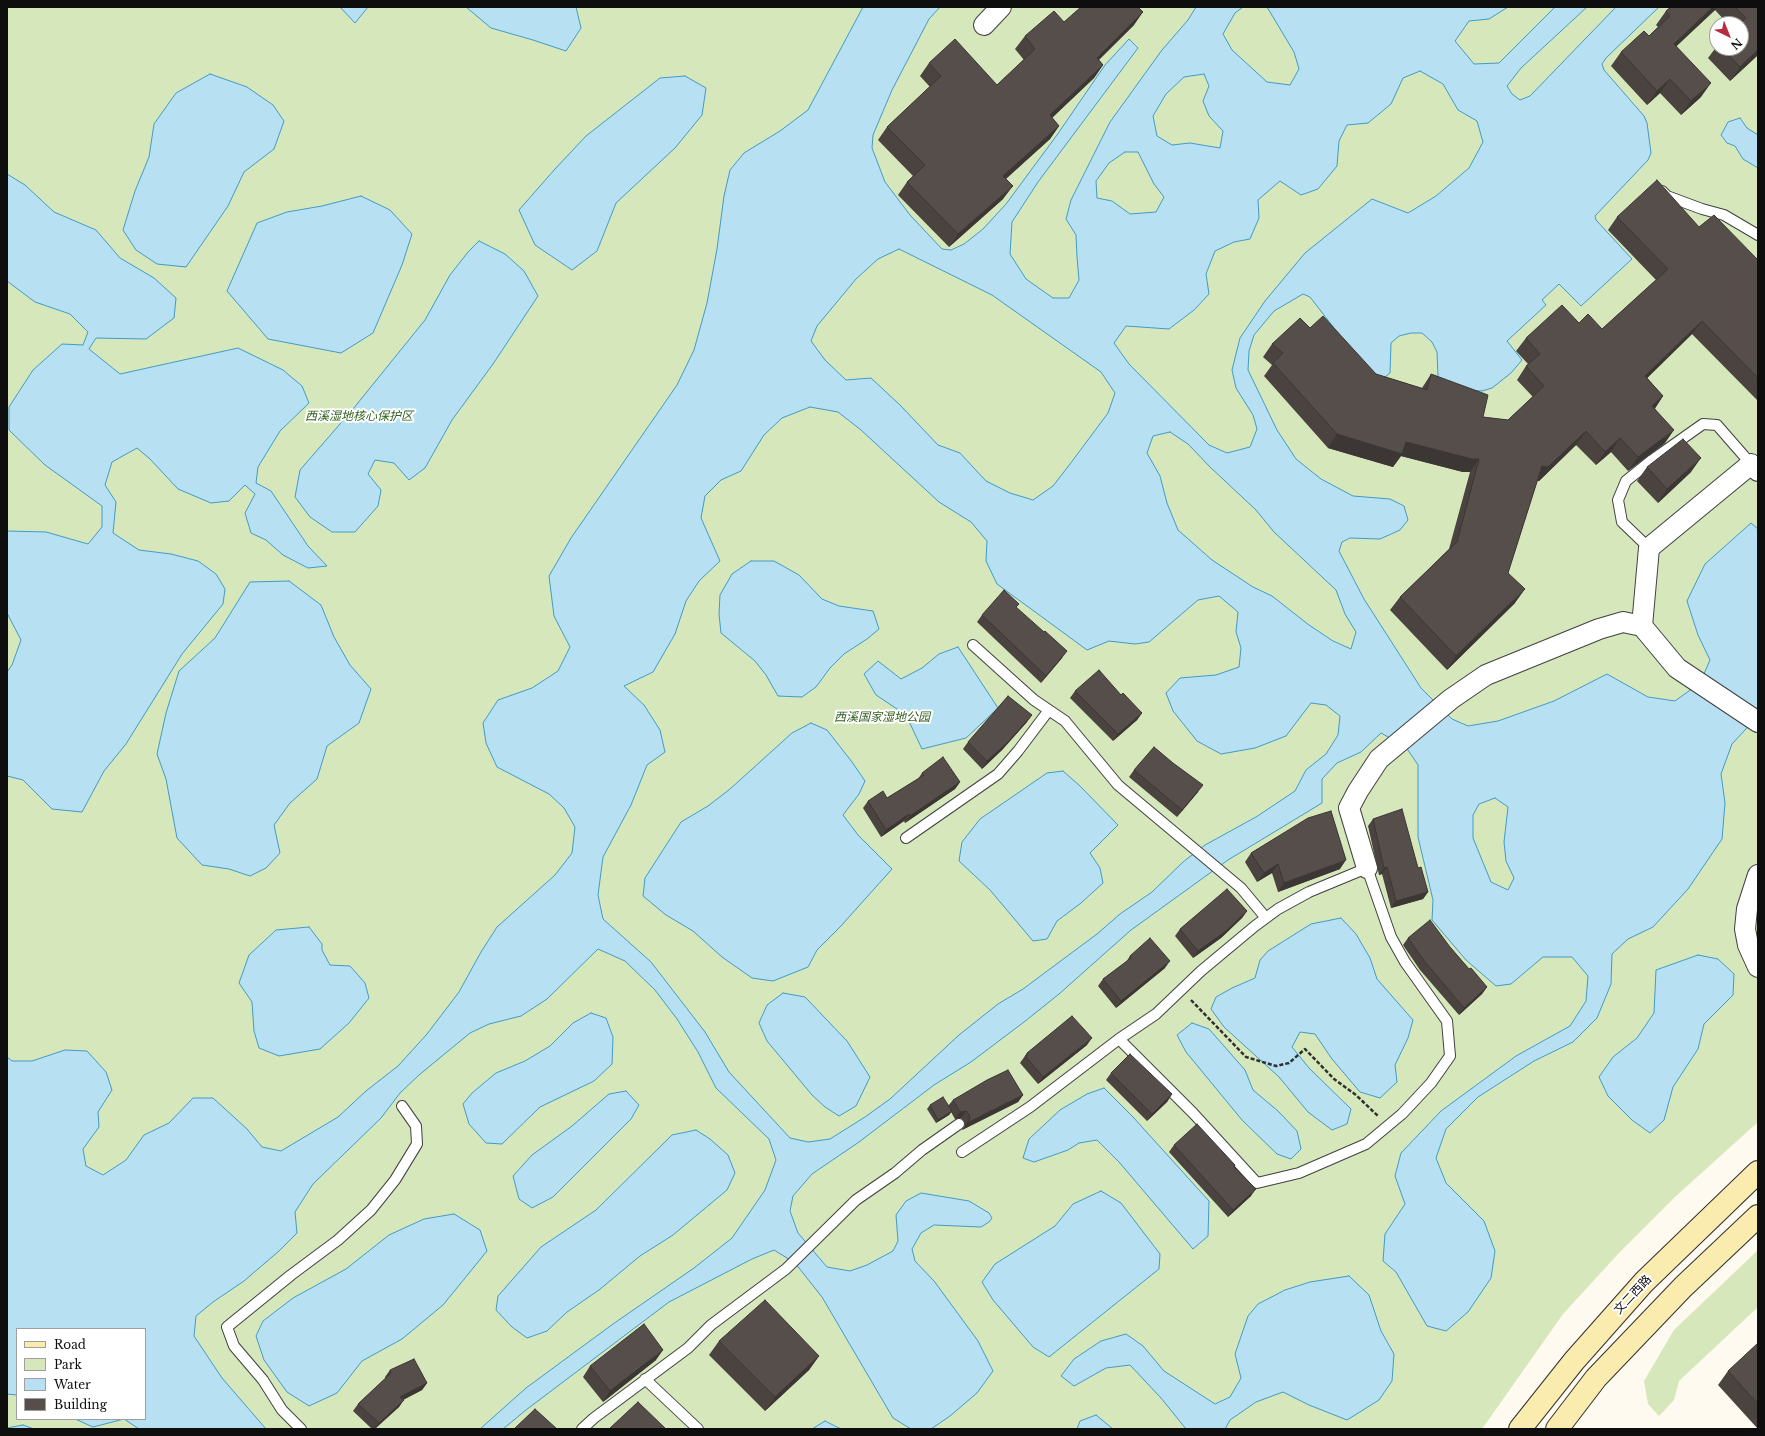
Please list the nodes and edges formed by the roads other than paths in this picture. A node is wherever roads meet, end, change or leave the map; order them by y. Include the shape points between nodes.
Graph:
1 (1001, 7) edge
2 (984, 25) dead end
3 (1657, 186) edge
4 (1758, 235) edge
5 (1756, 465) edge
6 (1649, 548) junction
7 (1642, 626) junction
8 (973, 645) dead end
9 (1049, 710) junction
10 (1758, 722) edge
11 (906, 838) dead end
12 (1367, 868) junction
13 (1758, 875) edge
14 (1266, 918) junction
15 (1758, 967) edge
16 (1119, 1039) junction
17 (402, 1106) dead end
18 (959, 1124) dead end
19 (962, 1152) dead end
20 (1758, 1172) edge
21 (1758, 1216) edge
22 (645, 1379) junction
23 (301, 1429) edge
24 (582, 1429) edge
25 (698, 1429) edge
26 (1520, 1429) edge
27 (1557, 1429) edge

1 - 2 street
3 - 4 lane via 1668,196 1724,215
5 - 6 street
5 - 6 lane via 1717,425 1703,424 1652,460 1626,481 1618,500 1622,522
6 - 7 street
7 - 10 street via 1677,668
7 - 12 street via 1623,622 1599,629 1486,675 1379,759 1349,808
8 - 9 lane via 1034,700
9 - 11 lane via 998,774
9 - 14 lane via 1065,721 1118,784 1241,888
12 - 14 lane via 1309,892
12 - 16 lane via 1391,937 1405,962 1447,1021 1450,1056 1431,1083 1402,1114 1366,1144 1299,1173 1257,1183 1193,1113
13 - 15 street via 1747,908 1746,929 1748,945
14 - 16 lane via 1156,1014
16 - 19 lane via 1030,1108
17 - 23 lane via 416,1126 417,1144 395,1180 371,1210 338,1240 227,1327 234,1346 263,1380 282,1410
18 - 22 lane via 856,1200 786,1269 710,1324 688,1348
20 - 26 main road, 文二西路 via 1644,1282 1574,1361
21 - 27 main road via 1683,1287 1596,1378
22 - 24 lane
22 - 25 lane

